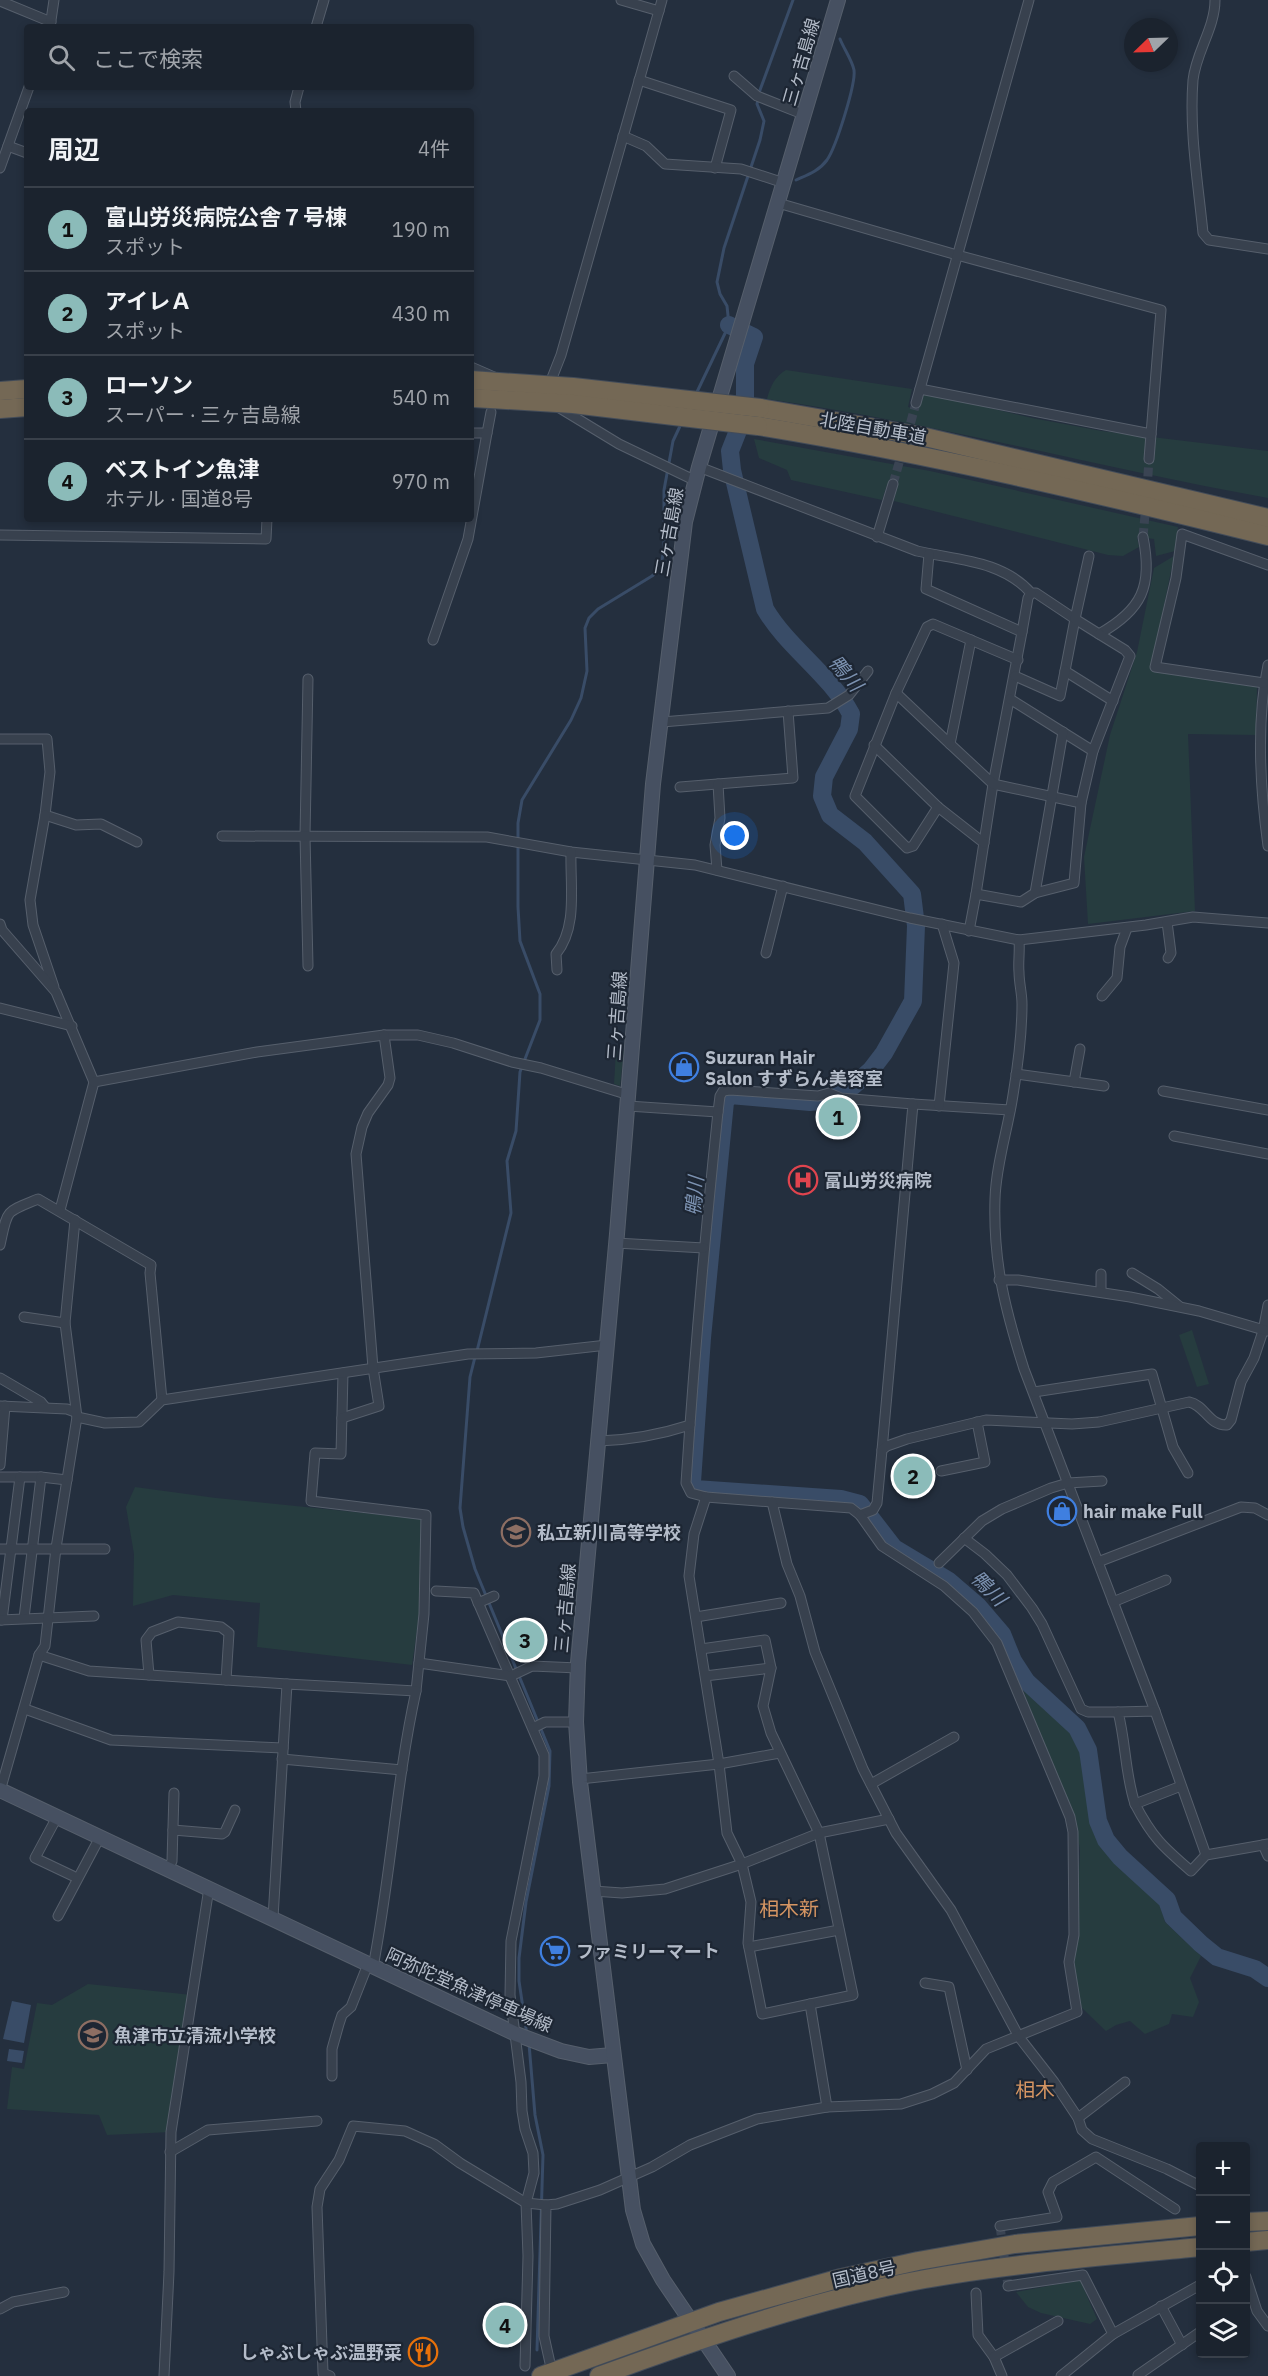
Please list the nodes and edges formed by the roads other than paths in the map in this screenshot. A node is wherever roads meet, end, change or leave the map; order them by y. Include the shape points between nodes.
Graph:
1 (0, 0) edge
2 (54, 0) edge
3 (324, 0) edge
4 (621, 0) edge
5 (662, 0) edge
6 (838, 0) edge
7 (1029, 0) edge
8 (1215, 0) edge
9 (659, 11) junction
10 (49, 24) edge
11 (51, 24) edge
12 (317, 24) edge
13 (734, 76) dead end
14 (639, 80) junction
15 (28, 90) edge
16 (298, 90) edge
17 (296, 108) edge
18 (805, 115) junction
19 (623, 136) junction
20 (8, 146) junction
21 (24, 152) edge
22 (0, 168) edge
23 (715, 168) junction
24 (784, 183) junction
25 (778, 203) junction
26 (1268, 249) edge
27 (957, 255) junction
28 (474, 367) edge
29 (24, 389) edge
30 (920, 389) junction
31 (0, 391) edge
32 (474, 392) edge
33 (544, 399) junction
34 (916, 403) tunnel mouth
35 (24, 406) edge
36 (0, 409) edge
37 (491, 412) dead end
38 (759, 417) junction
39 (474, 433) edge
40 (487, 433) junction
41 (1151, 434) junction
42 (1149, 459) tunnel mouth
43 (699, 467) junction
44 (696, 481) junction
45 (893, 484) tunnel mouth
46 (1153, 489) junction
47 (474, 506) edge
48 (1268, 510) edge
49 (1268, 518) edge
50 (267, 522) edge
51 (471, 522) edge
52 (0, 535) edge
53 (877, 537) junction
54 (1143, 537) tunnel mouth
55 (1268, 537) edge
56 (929, 554) junction
57 (1089, 556) dead end
58 (1268, 565) edge
59 (1031, 593) junction
60 (1075, 619) junction
61 (1022, 632) junction
62 (1099, 634) junction
63 (433, 640) dead end
64 (971, 640) junction
65 (1018, 660) junction
66 (1268, 665) edge
67 (868, 671) dead end
68 (1065, 671) junction
69 (1015, 676) junction
70 (308, 680) dead end
71 (1264, 683) junction
72 (896, 693) junction
73 (1010, 699) junction
74 (1113, 701) junction
75 (789, 711) junction
76 (662, 722) junction
77 (1063, 732) junction
78 (0, 739) edge
79 (950, 744) junction
80 (874, 745) junction
81 (1093, 751) junction
82 (718, 784) junction
83 (993, 784) junction
84 (680, 787) dead end
85 (1052, 798) junction
86 (1081, 803) junction
87 (938, 807) junction
88 (45, 815) junction
89 (222, 836) dead end
90 (305, 836) junction
91 (137, 842) dead end
92 (984, 843) junction
93 (1268, 846) edge
94 (572, 852) junction
95 (647, 861) junction
96 (717, 870) junction
97 (783, 886) junction
98 (1035, 893) junction
99 (976, 894) junction
100 (1167, 922) junction
101 (1268, 923) edge
102 (0, 924) edge
103 (942, 924) junction
104 (1127, 928) junction
105 (969, 931) junction
106 (1019, 940) junction
107 (766, 953) dead end
108 (1168, 958) dead end
109 (308, 966) dead end
110 (557, 970) dead end
111 (56, 992) junction
112 (1102, 996) dead end
113 (0, 1008) edge
114 (72, 1026) junction
115 (384, 1035) junction
116 (1080, 1049) dead end
117 (1016, 1074) junction
118 (94, 1082) junction
119 (1074, 1082) junction
120 (1104, 1086) dead end
121 (1163, 1091) dead end
122 (628, 1101) junction
123 (913, 1104) junction
124 (939, 1106) junction
125 (1010, 1110) junction
126 (1268, 1110) edge
127 (718, 1112) junction
128 (1174, 1136) dead end
129 (1268, 1154) edge
130 (60, 1210) junction
131 (75, 1220) junction
132 (616, 1243) junction
133 (0, 1245) edge
134 (704, 1248) junction
135 (1132, 1273) dead end
136 (1101, 1274) dead end
137 (999, 1280) junction
138 (1101, 1292) junction
139 (1268, 1305) edge
140 (1180, 1307) junction
141 (24, 1317) dead end
142 (65, 1323) junction
143 (1266, 1331) edge
144 (607, 1345) junction
145 (373, 1368) junction
146 (343, 1373) junction
147 (0, 1378) edge
148 (1034, 1392) junction
149 (162, 1400) junction
150 (3, 1406) edge
151 (45, 1407) junction
152 (1162, 1408) junction
153 (76, 1414) junction
154 (342, 1418) junction
155 (977, 1422) junction
156 (1044, 1422) junction
157 (690, 1425) junction
158 (599, 1441) junction
159 (882, 1450) junction
160 (0, 1465) edge
161 (941, 1471) dead end
162 (1188, 1473) dead end
163 (0, 1477) edge
164 (20, 1477) junction
165 (41, 1477) junction
166 (67, 1480) junction
167 (1102, 1481) dead end
168 (1068, 1483) junction
169 (706, 1497) junction
170 (772, 1502) junction
171 (860, 1515) junction
172 (1268, 1515) edge
173 (964, 1538) junction
174 (33, 1548) junction
175 (56, 1548) junction
176 (5, 1549) edge
177 (105, 1549) dead end
178 (1098, 1562) junction
179 (939, 1563) dead end
180 (1166, 1580) dead end
181 (435, 1591) dead end
182 (494, 1596) dead end
183 (478, 1602) junction
184 (1113, 1602) junction
185 (781, 1603) dead end
186 (94, 1616) dead end
187 (49, 1617) junction
188 (696, 1617) junction
189 (24, 1618) junction
190 (1, 1620) edge
191 (701, 1649) junction
192 (39, 1655) junction
193 (419, 1663) junction
194 (578, 1668) junction
195 (771, 1668) junction
196 (149, 1675) junction
197 (510, 1676) junction
198 (705, 1676) junction
199 (226, 1680) junction
200 (287, 1684) junction
201 (416, 1691) junction
202 (25, 1709) junction
203 (1155, 1711) junction
204 (1118, 1712) junction
205 (576, 1722) junction
206 (533, 1728) junction
207 (954, 1737) dead end
208 (780, 1753) junction
209 (282, 1754) junction
210 (719, 1764) junction
211 (402, 1770) junction
212 (580, 1779) junction
213 (871, 1784) junction
214 (1181, 1786) junction
215 (0, 1790) edge
216 (174, 1793) dead end
217 (1135, 1804) junction
218 (235, 1810) dead end
219 (57, 1817) junction
220 (889, 1819) junction
221 (173, 1830) junction
222 (819, 1833) junction
223 (100, 1837) junction
224 (1265, 1844) edge
225 (1206, 1855) junction
226 (1268, 1856) edge
227 (741, 1864) junction
228 (168, 1869) junction
229 (73, 1876) dead end
230 (209, 1888) junction
231 (593, 1891) junction
232 (58, 1916) dead end
233 (273, 1918) junction
234 (839, 1930) junction
235 (749, 1947) junction
236 (371, 1965) junction
237 (925, 1983) dead end
238 (810, 2004) junction
239 (516, 2034) junction
240 (1019, 2037) junction
241 (613, 2055) junction
242 (967, 2070) junction
243 (332, 2076) dead end
244 (1125, 2082) dead end
245 (827, 2107) junction
246 (1078, 2118) junction
247 (317, 2121) dead end
248 (171, 2152) junction
249 (628, 2177) junction
250 (1196, 2184) edge
251 (526, 2203) junction
252 (546, 2205) junction
253 (1174, 2209) dead end
254 (1268, 2221) edge
255 (1250, 2222) edge
256 (1000, 2226) dead end
257 (1196, 2226) edge
258 (1268, 2240) edge
259 (1250, 2242) edge
260 (1196, 2247) edge
261 (1008, 2286) dead end
262 (1196, 2286) edge
263 (64, 2292) dead end
264 (976, 2294) dead end
265 (1250, 2300) edge
266 (1161, 2306) junction
267 (0, 2308) edge
268 (691, 2321) junction
269 (1058, 2321) dead end
270 (1268, 2326) edge
271 (1113, 2334) junction
272 (1196, 2335) edge
273 (703, 2340) junction
274 (1182, 2344) junction
275 (994, 2357) junction
276 (525, 2366) dead end
277 (546, 2374) edge
278 (325, 2375) edge
279 (1138, 2375) edge
280 (164, 2376) edge
281 (599, 2376) edge
282 (728, 2376) edge
283 (1002, 2376) edge
284 (1061, 2376) edge

1 - 10 street
2 - 11 street
3 - 12 street
4 - 9 street
5 - 9 street
6 - 18 main road, 三ヶ吉島線
7 - 27 street
8 - 26 street via 1193,78 1192,132 1203,233 1209,240
9 - 14 street
13 - 18 street via 757,96
14 - 19 street
14 - 23 street via 731,110
15 - 20 street
16 - 17 street
18 - 24 main road, 三ヶ吉島線
19 - 23 street via 646,146 665,164
19 - 33 street via 561,355
20 - 21 street
20 - 22 street
23 - 24 street via 741,169
24 - 25 main road, 三ヶ吉島線
25 - 27 street
25 - 43 main road, 三ヶ吉島線
27 - 30 street
27 - 41 street via 1161,310
28 - 33 street
29 - 31 highway
30 - 34 street
30 - 41 street
32 - 38 highway, 北陸自動車道, bridge via 584,406
33 - 44 street via 619,444
35 - 36 highway
37 - 40 street
38 - 46 highway, 北陸自動車道 via 921,436
38 - 55 highway, 北陸自動車道
39 - 40 street
40 - 47 street
41 - 42 street
43 - 44 main road, 三ヶ吉島線
43 - 53 street
44 - 76 main road, 三ヶ吉島線 via 685,522
45 - 53 street
46 - 48 highway
46 - 49 highway, 北陸自動車道
50 - 52 street via 266,539
51 - 63 street
53 - 56 street
54 - 62 street via 1147,569 1141,598 1133,609
56 - 59 street via 996,568
56 - 61 street via 926,589
57 - 60 street
58 - 71 street via 1182,534 1155,667
59 - 60 street via 1036,592
59 - 61 street
60 - 62 street
60 - 68 street
61 - 65 street
62 - 74 street via 1130,656
64 - 65 street
64 - 72 street via 933,624 927,627
64 - 79 street
65 - 69 street
66 - 71 street
67 - 75 street via 837,704
68 - 69 street via 1060,696
68 - 74 street
69 - 73 street
70 - 90 street
71 - 93 street via 1261,744
72 - 79 street
72 - 80 street
73 - 77 street
73 - 83 street
74 - 81 street
75 - 76 street
75 - 82 street via 793,778
76 - 95 main road, 三ヶ吉島線
77 - 81 street
77 - 85 street
78 - 88 street via 47,739 50,772
79 - 83 street
80 - 87 street
80 - 87 street via 855,796 907,848 913,846
81 - 86 street
82 - 84 street
82 - 96 street
83 - 85 street
83 - 92 street
85 - 86 street
85 - 98 street
86 - 98 street via 1074,883
87 - 92 street
88 - 91 street via 76,825 101,824
88 - 111 street via 30,900 33,925
89 - 90 street
90 - 94 street via 487,837
90 - 109 street
92 - 99 street
94 - 95 street
94 - 110 street via 571,915 563,945 556,954
95 - 96 street
95 - 122 main road, 三ヶ吉島線
96 - 97 street
97 - 103 street
97 - 107 street
98 - 99 street via 1021,902
99 - 105 street
100 - 101 street via 1193,917
100 - 104 street
100 - 108 street via 1171,953
102 - 111 street
103 - 105 street
103 - 124 street via 954,963
104 - 106 street
104 - 112 street via 1120,947 1118,978
105 - 106 street
106 - 117 street via 1022,1002
111 - 114 street
113 - 114 street
114 - 118 street
115 - 118 street via 257,1052
115 - 122 street via 418,1035 453,1043
115 - 145 street via 390,1078 368,1113 356,1154
116 - 119 street
117 - 119 street
117 - 125 street
118 - 130 street
119 - 120 street
121 - 126 street
122 - 127 street
122 - 132 main road, 三ヶ吉島線
123 - 124 street
123 - 127 street via 841,1098 829,1093 818,1096 730,1089 720,1096
123 - 159 street
124 - 125 street
125 - 137 street via 995,1196
127 - 134 street
128 - 129 street
130 - 131 street
130 - 133 street via 38,1199 11,1210
131 - 142 street
131 - 149 street via 152,1265
132 - 134 street
132 - 144 main road, 三ヶ吉島線
134 - 157 street
135 - 140 street
136 - 138 street
137 - 138 street
137 - 148 street
138 - 140 street
139 - 143 street
140 - 143 street
141 - 142 street
142 - 153 street
143 - 152 street via 1241,1382 1227,1425 1214,1423 1195,1403
144 - 145 street via 536,1353 468,1354
144 - 158 main road, 三ヶ吉島線
145 - 146 street
145 - 154 street via 379,1406
146 - 149 street
146 - 154 street
147 - 151 street
148 - 152 street via 1152,1374
148 - 156 street
149 - 153 street via 139,1422 105,1423
150 - 151 street
150 - 160 street
151 - 153 street via 68,1409
152 - 156 street via 1099,1422
152 - 162 street via 1173,1447
153 - 166 street
154 - 193 street via 341,1454 315,1453 311,1502 426,1515
155 - 156 street
155 - 159 street via 907,1438
155 - 161 street via 985,1462
156 - 168 street
157 - 158 street via 631,1440
157 - 169 street via 686,1483 691,1493
158 - 194 main road, 三ヶ吉島線
159 - 171 street via 877,1503
163 - 164 street
164 - 165 street
164 - 176 street
165 - 166 street
165 - 174 street
166 - 175 street
167 - 168 street
168 - 173 street via 1002,1509
168 - 178 street
169 - 170 street
169 - 188 street via 694,1534 689,1576
170 - 171 street via 851,1508
170 - 213 street via 815,1652
171 - 240 street via 882,1546 944,1586 973,1612 997,1643 1070,1817 1075,1871 1074,1935 1069,1962 1077,2012
172 - 178 street via 1255,1508 1241,1507
173 - 179 street
173 - 204 street via 1006,1575 1032,1608 1081,1709
174 - 175 street
174 - 176 street
174 - 189 street
175 - 177 street
175 - 187 street
176 - 190 street
178 - 184 street
180 - 184 street
181 - 183 street via 474,1593
182 - 183 street
183 - 197 street
184 - 203 street
185 - 188 street
186 - 187 street
187 - 189 street
187 - 192 street via 45,1646
188 - 191 street
189 - 190 street
191 - 195 street via 765,1640
191 - 198 street
192 - 196 street via 89,1671
192 - 202 street
193 - 197 street
193 - 201 street
194 - 197 street via 532,1666
194 - 205 main road, 三ヶ吉島線
195 - 198 street
195 - 208 street via 763,1706
196 - 199 street
196 - 199 street via 146,1640 152,1632 178,1622 221,1627 229,1633
197 - 206 street
198 - 210 street
199 - 200 street
200 - 201 street
200 - 209 street
201 - 211 street
202 - 209 street via 111,1740
202 - 215 street
203 - 204 street
203 - 214 street
204 - 217 street
205 - 206 street via 545,1722
205 - 212 main road, 三ヶ吉島線
206 - 239 street via 544,1755 544,1776 511,1941 510,1995
207 - 213 street
208 - 210 street
208 - 222 street
209 - 211 street
209 - 233 street
210 - 212 street
210 - 227 street via 727,1833
211 - 236 street via 387,1886
212 - 231 main road, 三ヶ吉島線
213 - 220 street
214 - 217 street
214 - 225 street
215 - 219 main road, 阿弥陀堂魚津停車場線
216 - 221 street
217 - 225 street via 1159,1845 1191,1871
218 - 221 street via 222,1834
219 - 223 main road, 阿弥陀堂魚津停車場線
219 - 229 street via 35,1858
220 - 222 street
220 - 240 street via 951,1910
221 - 228 street
222 - 227 street
222 - 234 street
223 - 228 main road, 阿弥陀堂魚津停車場線
223 - 232 street
224 - 225 street
224 - 226 street
227 - 231 street via 665,1889
227 - 235 street via 751,1902
228 - 230 main road, 阿弥陀堂魚津停車場線
230 - 233 main road, 阿弥陀堂魚津停車場線
230 - 248 street via 174,2104
231 - 241 main road, 三ヶ吉島線
233 - 236 main road, 阿弥陀堂魚津停車場線
234 - 235 street
234 - 238 street via 852,1995
235 - 238 street via 762,2014
236 - 239 main road, 阿弥陀堂魚津停車場線
236 - 243 street via 351,2007 342,2015 332,2049
237 - 242 street via 949,1988
238 - 245 street
239 - 241 main road, 阿弥陀堂魚津停車場線 via 561,2051 589,2057
239 - 251 street via 524,2120 533,2153 534,2173
240 - 242 street via 986,2049
240 - 246 street
241 - 249 main road
242 - 245 street via 954,2083 901,2104
244 - 246 street
245 - 249 street via 757,2119 690,2145
246 - 250 street via 1082,2130 1092,2139
247 - 248 street via 208,2130
248 - 280 street
249 - 252 street via 600,2190
249 - 268 main road via 643,2244
251 - 252 street
251 - 276 street
251 - 278 street via 434,2144 405,2131 353,2126 339,2160 320,2190 317,2208
252 - 277 street
253 - 256 street via 1096,2157 1053,2182 1048,2192 1057,2217
254 - 255 highway
257 - 268 highway, 国道8号 via 1014,2244 918,2261 841,2278
258 - 259 highway
260 - 273 highway, 国道8号 via 1014,2265 924,2280 850,2296
261 - 271 street via 1083,2275
262 - 266 street
263 - 267 street
264 - 275 street via 978,2335
265 - 270 street
266 - 271 street
266 - 274 street
268 - 273 main road
268 - 277 highway, 国道8号
269 - 275 street
271 - 284 street
272 - 274 street
273 - 281 highway, 国道8号
273 - 282 main road
274 - 279 street
275 - 283 street

